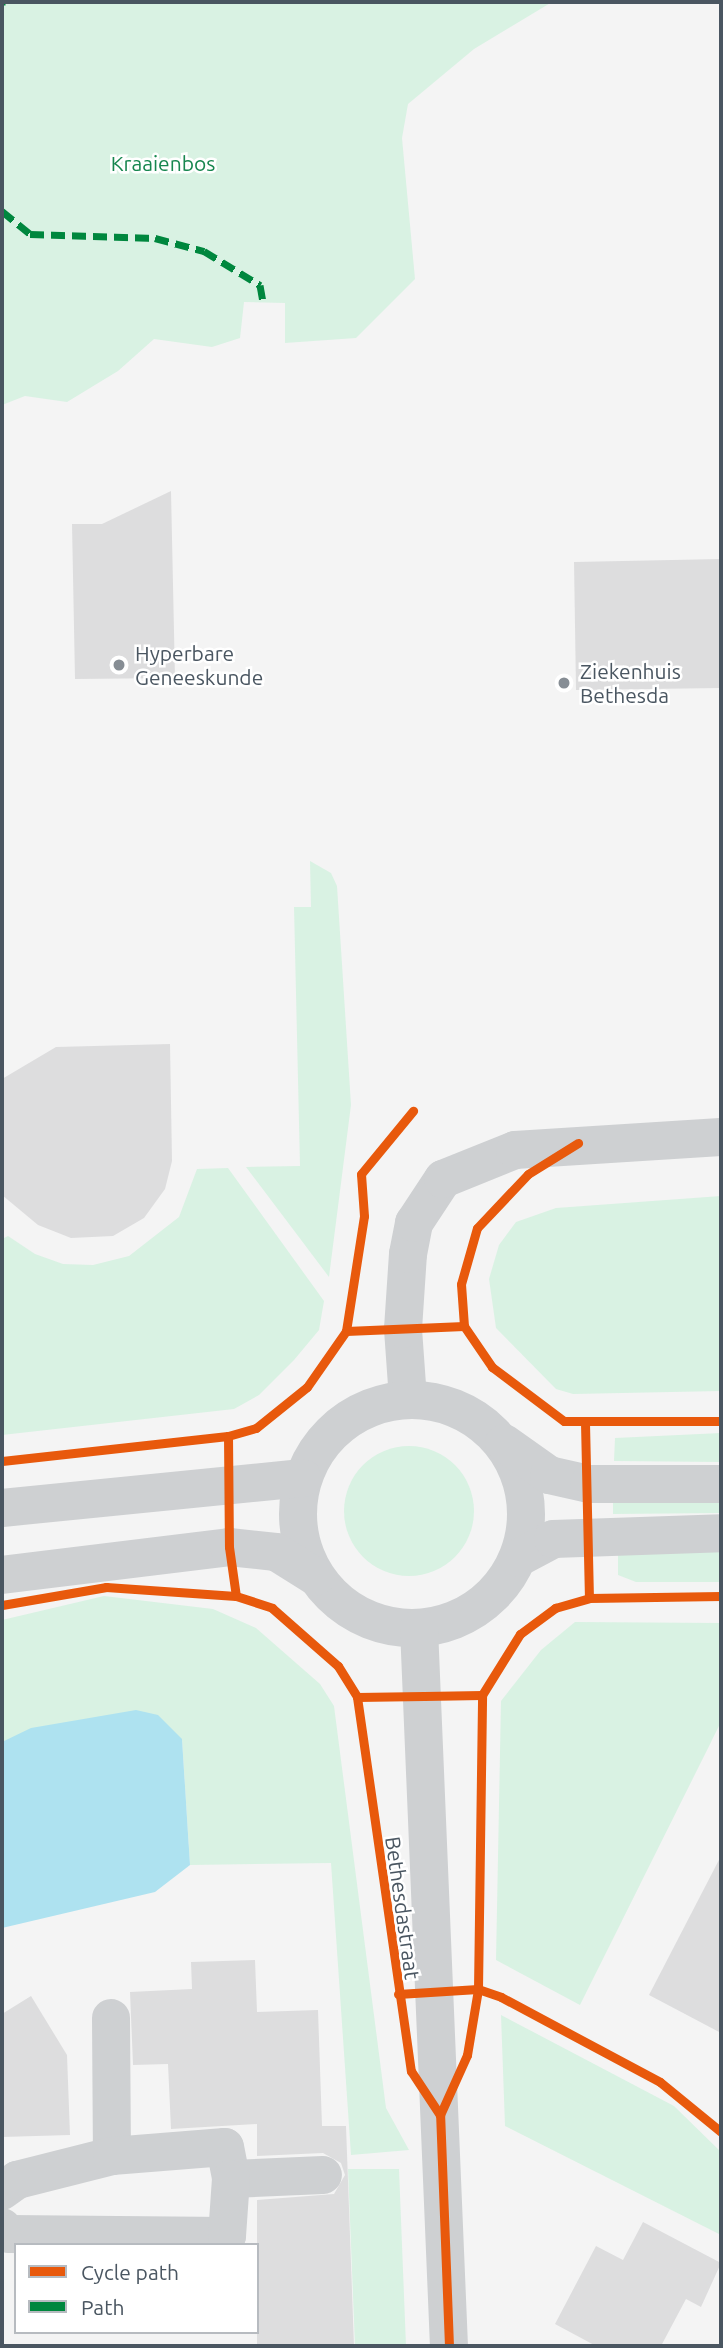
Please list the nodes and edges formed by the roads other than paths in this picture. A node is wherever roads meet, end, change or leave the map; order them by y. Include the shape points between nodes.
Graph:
1 (721, 1137) edge
2 (408, 1399) junction
3 (500, 1440) junction
4 (303, 1478) junction
5 (721, 1484) edge
6 (2, 1508) edge
7 (721, 1533) edge
8 (518, 1558) junction
9 (2, 1575) edge
10 (316, 1577) junction
11 (419, 1628) junction
12 (111, 2018) dead end
13 (112, 2156) junction
14 (323, 2175) dead end
15 (231, 2179) junction
16 (2, 2190) edge
17 (2, 2227) edge
18 (449, 2346) edge

1 - 2 street via 515,1150 443,1179 414,1223 408,1255 403,1329
2 - 3 street via 442,1404 474,1417
2 - 4 street via 374,1405 343,1422 319,1447
3 - 5 street via 549,1475 589,1484
3 - 8 street via 517,1467 526,1496
4 - 6 street
4 - 10 street via 300,1535
7 - 8 street via 566,1537
8 - 11 street via 495,1593 460,1618
9 - 10 street via 229,1547 276,1552
10 - 11 street via 344,1606 379,1624
11 - 18 street, Bethesdastraat
12 - 13 street
13 - 15 street via 225,2147
13 - 16 street via 17,2180
14 - 15 street
15 - 17 street via 227,2236 9,2234

